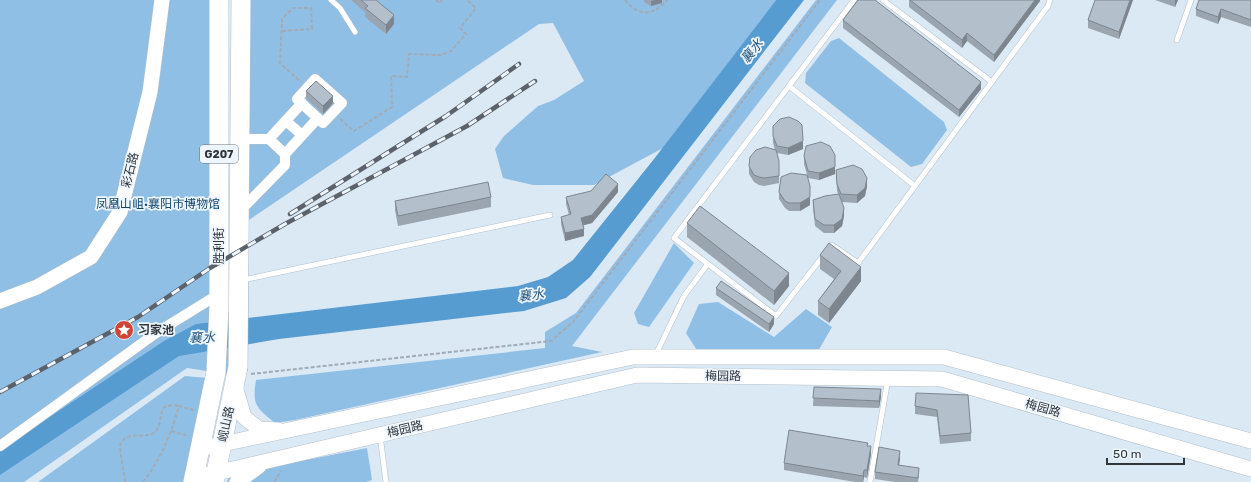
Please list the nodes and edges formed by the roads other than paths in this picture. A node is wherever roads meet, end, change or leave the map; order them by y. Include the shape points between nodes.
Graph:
1 (162, 0) edge
2 (219, 0) edge
3 (242, 0) edge
4 (331, 0) edge
5 (854, 0) edge
6 (883, 0) edge
7 (1050, 0) edge
8 (1191, 0) edge
9 (355, 32) dead end
10 (1177, 40) dead end
11 (992, 82) junction
12 (789, 86) junction
13 (302, 103) junction
14 (318, 118) junction
15 (286, 121) junction
16 (302, 135) junction
17 (241, 139) junction
18 (269, 139) junction
19 (285, 154) junction
20 (915, 186) junction
21 (240, 211) junction
22 (550, 215) dead end
23 (707, 265) junction
24 (240, 280) junction
25 (0, 301) edge
26 (219, 301) junction
27 (654, 357) junction
28 (216, 372) joint
29 (236, 375) junction
30 (888, 378) junction
31 (289, 431) junction
32 (380, 435) junction
33 (1248, 439) edge
34 (201, 444) junction
35 (0, 446) edge
36 (222, 446) junction
37 (267, 461) junction
38 (1251, 469) edge
39 (215, 478) edge
40 (193, 479) edge
41 (237, 482) edge
42 (386, 482) edge
43 (870, 482) edge

1 - 25 main road, 彩石路 via 150,92 120,212 91,257 37,287
2 - 26 highway, 胜利街 / G207
3 - 17 highway, 胜利街 / G207
4 - 9 lane via 340,8
5 - 12 lane
6 - 11 lane
7 - 11 lane
8 - 10 lane
11 - 20 lane
12 - 20 lane
12 - 23 lane via 674,238
13 - 14 street
13 - 14 street via 297,99 316,79 342,103 323,123
13 - 15 street
14 - 16 street
15 - 16 street
15 - 18 street
16 - 19 street
17 - 18 street
17 - 21 highway, 胜利街 / G207
18 - 19 street
19 - 21 street via 285,165
20 - 23 lane via 858,263 832,245 776,316
21 - 24 highway, 胜利街 / G207
22 - 24 lane
23 - 27 lane via 684,296
24 - 29 highway, 胜利街 / G207
26 - 28 highway, 胜利街
26 - 35 street via 156,333
27 - 31 main road, 梅园路 via 633,357
27 - 33 main road, 梅园路 via 944,357
28 - 34 highway, 岘山路
29 - 31 main road via 244,417 259,429
29 - 36 highway, 岘山路 / G207
30 - 32 main road, 梅园路 via 636,375
30 - 38 main road, 梅园路 via 942,379
30 - 43 lane
31 - 36 main road, 梅园路
32 - 37 main road, 梅园路
32 - 42 lane
34 - 36 main road, 梅园路
34 - 40 highway, 岘山路
36 - 39 highway, 岘山路 / G207
37 - 39 main road, 梅园路
37 - 41 main road
39 - 40 main road, 梅园路

